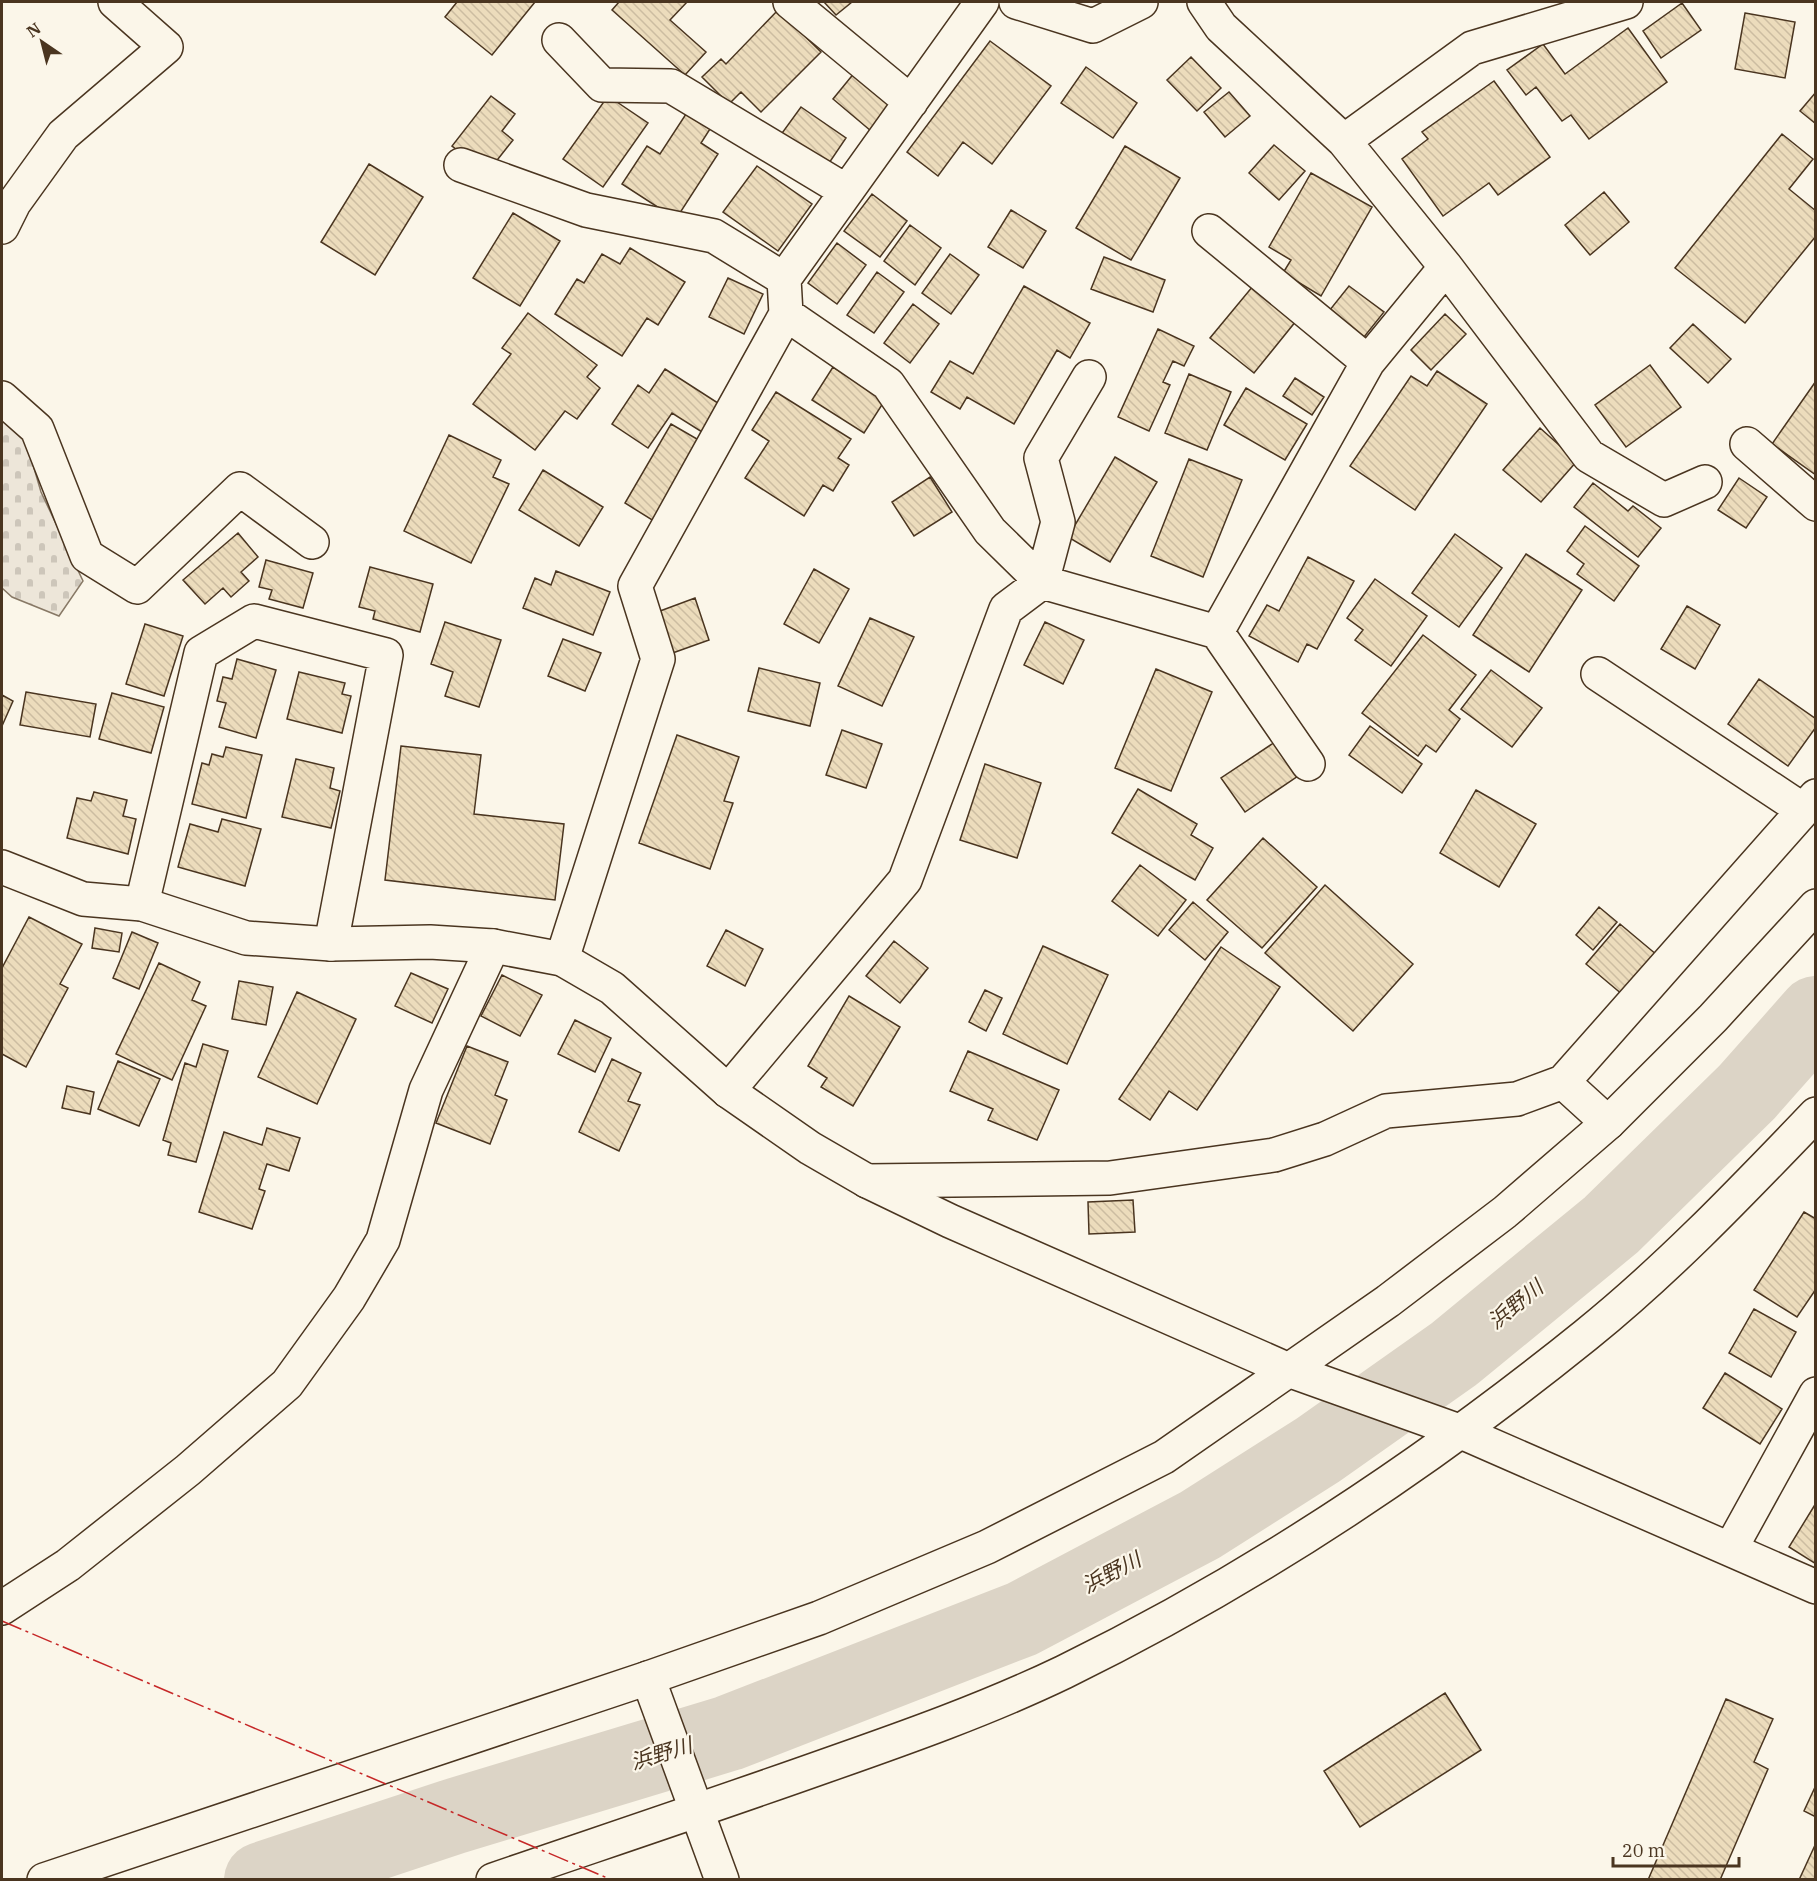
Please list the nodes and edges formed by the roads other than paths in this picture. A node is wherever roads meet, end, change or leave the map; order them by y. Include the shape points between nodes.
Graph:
1 (115, 2) edge
2 (790, 2) edge
3 (982, 2) edge
4 (1016, 2) edge
5 (1141, 2) edge
6 (1204, 2) edge
7 (1626, 2) edge
8 (559, 40) dead end
9 (910, 102) junction
10 (1344, 141) junction
11 (461, 165) dead end
12 (846, 191) junction
13 (2, 227) edge
14 (1209, 231) dead end
15 (1446, 267) junction
16 (784, 279) junction
17 (786, 314) junction
18 (1368, 362) junction
19 (1089, 377) dead end
20 (2, 398) edge
21 (1747, 444) dead end
22 (1705, 482) dead end
23 (1815, 504) edge
24 (312, 542) dead end
25 (1042, 582) junction
26 (1216, 632) junction
27 (1598, 674) dead end
28 (1308, 764) dead end
29 (1809, 803) edge
30 (2, 867) edge
31 (142, 904) junction
32 (1815, 906) edge
33 (332, 944) junction
34 (493, 946) junction
35 (562, 959) junction
36 (1563, 1082) junction
37 (728, 1092) junction
38 (1815, 1116) edge
39 (1608, 1123) junction
40 (867, 1181) junction
41 (1291, 1371) junction
42 (1815, 1394) edge
43 (1459, 1431) junction
44 (1731, 1548) junction
45 (1815, 1587) edge
46 (2, 1608) edge
47 (648, 1678) junction
48 (699, 1811) junction
49 (44, 1880) edge
50 (494, 1880) edge
51 (722, 1880) edge

1 - 13 street via 166,47 63,135 14,203
2 - 9 street
3 - 9 street
4 - 5 street via 1093,26
6 - 10 street via 1221,27
7 - 10 street via 1472,48
8 - 12 street via 602,85 671,86
9 - 12 street
10 - 15 street
11 - 16 street via 586,210 714,236
12 - 16 street
14 - 18 street
15 - 18 street
15 - 22 street via 1589,456 1664,500
16 - 17 street
17 - 25 street via 888,384 990,531
17 - 35 street via 635,586 658,659
18 - 26 street
19 - 25 street via 1041,458 1058,522
20 - 24 street via 37,429 87,556 137,587 240,489
21 - 23 street
25 - 26 street
25 - 37 street via 1006,609 905,880
26 - 28 street
27 - 29 street
29 - 36 street
30 - 31 street via 83,899
31 - 33 street via 246,938
31 - 33 street via 201,653 254,621 386,655
32 - 39 street via 1713,1018
33 - 34 street via 430,942
34 - 35 street
34 - 46 street via 426,1090 383,1240 349,1298 287,1384 170,1485 68,1565
35 - 37 street via 612,988
36 - 39 street
36 - 40 street via 1517,1099 1386,1111 1325,1139 1274,1155 1110,1178
37 - 40 street
38 - 43 street via 1710,1224 1588,1334
39 - 41 street via 1506,1212
40 - 41 street
41 - 43 street
41 - 47 street via 1164,1457 987,1547 819,1618
42 - 44 street
43 - 44 street
43 - 48 street via 1325,1525 1062,1673 909,1736
44 - 45 street
47 - 48 street
47 - 49 street
48 - 50 street
48 - 51 street

